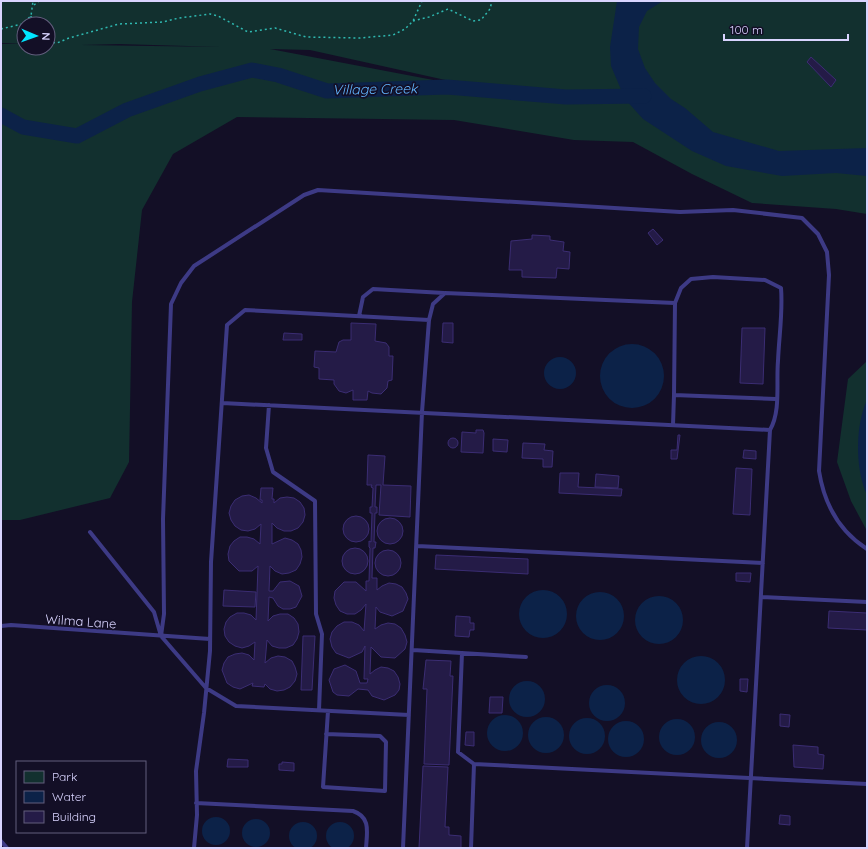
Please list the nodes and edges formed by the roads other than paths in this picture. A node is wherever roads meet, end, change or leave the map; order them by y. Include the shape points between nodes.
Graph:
1 (445, 293) junction
2 (675, 303) junction
3 (359, 316) junction
4 (428, 320) junction
5 (674, 394) junction
6 (776, 399) junction
7 (222, 403) junction
8 (269, 405) junction
9 (422, 412) junction
10 (673, 425) junction
11 (770, 430) junction
12 (90, 532) dead end
13 (417, 546) junction
14 (867, 549) edge
15 (762, 563) junction
16 (761, 596) junction
17 (867, 602) edge
18 (1, 626) edge
19 (160, 636) junction
20 (210, 639) junction
21 (413, 650) junction
22 (462, 653) junction
23 (526, 657) dead end
24 (206, 688) junction
25 (319, 710) junction
26 (328, 711) junction
27 (409, 715) junction
28 (326, 734) junction
29 (474, 764) junction
30 (750, 780) junction
31 (867, 784) edge
32 (196, 803) junction
33 (1, 840) edge
34 (7, 848) edge
35 (194, 848) edge
36 (366, 848) edge
37 (403, 848) edge
38 (471, 848) edge
39 (746, 848) edge

1 - 2 lane
1 - 3 lane via 373,289 363,297
1 - 4 lane via 433,304
2 - 5 lane
2 - 6 lane via 681,288 691,279 713,277 765,280 781,288 783,307
3 - 4 lane
3 - 7 lane via 245,310 227,325
4 - 9 lane
5 - 6 lane
5 - 10 lane
6 - 11 lane via 775,421
7 - 8 lane
7 - 20 lane via 211,562
8 - 9 lane
8 - 25 lane via 266,448 273,472 315,501 316,614 322,634
9 - 10 lane
9 - 13 lane
10 - 11 lane
11 - 15 lane
12 - 19 lane via 154,612
13 - 15 lane
13 - 21 lane
14 - 19 lane via 858,544 840,526 824,497 821,483 819,471 829,275 827,252 818,234 802,218 734,210 680,212 318,190 304,195 194,266 170,304 163,519 164,614
15 - 16 lane
16 - 17 lane
16 - 30 lane
18 - 19 lane, Wilma Lane
19 - 20 lane, Wilma Lane
19 - 24 lane
20 - 24 lane
21 - 22 lane
21 - 27 lane
22 - 23 lane
22 - 29 lane via 458,752
24 - 25 lane via 236,706
24 - 32 lane via 196,771
25 - 26 lane
26 - 27 lane
26 - 28 lane
27 - 37 lane
28 - 28 lane via 323,787 385,791 386,742 380,736
29 - 30 lane
29 - 38 lane
30 - 31 lane
30 - 39 lane
32 - 35 lane
32 - 36 lane via 353,811 361,814 366,821
33 - 34 lane

